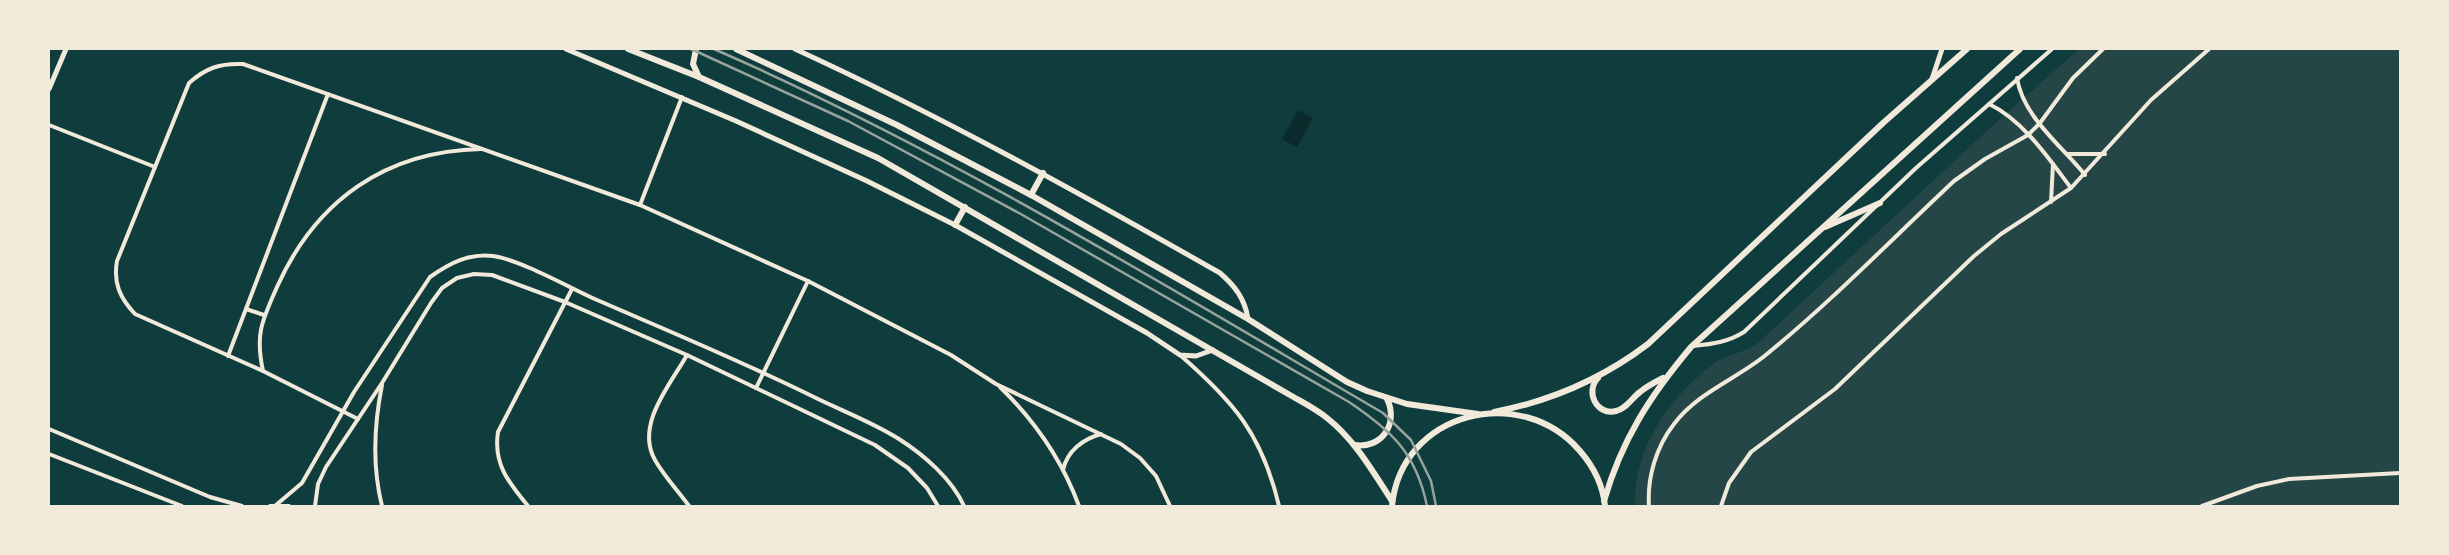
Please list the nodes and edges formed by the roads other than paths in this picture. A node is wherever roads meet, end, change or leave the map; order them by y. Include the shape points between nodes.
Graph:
1 (66, 49) edge
2 (566, 49) edge
3 (628, 49) edge
4 (696, 49) edge
5 (736, 49) edge
6 (795, 49) edge
7 (1942, 49) edge
8 (1967, 49) edge
9 (2020, 49) edge
10 (2052, 49) edge
11 (2103, 49) edge
12 (2209, 49) edge
13 (699, 77) junction
14 (2017, 78) junction
15 (1931, 80) junction
16 (49, 89) edge
17 (328, 94) junction
18 (682, 97) junction
19 (1989, 104) junction
20 (2040, 123) junction
21 (49, 125) edge
22 (2028, 135) junction
23 (484, 149) junction
24 (2068, 154) junction
25 (2105, 154) junction
26 (2053, 164) junction
27 (155, 167) junction
28 (1043, 174) junction
29 (2085, 175) junction
30 (2071, 188) junction
31 (1031, 194) junction
32 (2051, 202) junction
33 (1880, 203) junction
34 (640, 205) junction
35 (965, 207) junction
36 (955, 226) junction
37 (1819, 229) junction
38 (808, 281) junction
39 (572, 289) junction
40 (565, 302) junction
41 (246, 309) junction
42 (264, 315) junction
43 (1248, 319) junction
44 (1691, 347) junction
45 (1213, 350) junction
46 (687, 355) junction
47 (1180, 355) junction
48 (228, 356) junction
49 (263, 371) junction
50 (764, 372) junction
51 (1666, 376) junction
52 (1598, 377) junction
53 (382, 382) junction
54 (996, 384) junction
55 (756, 388) junction
56 (1386, 399) junction
57 (342, 411) junction
58 (1494, 412) junction
59 (1478, 414) junction
60 (358, 419) junction
61 (49, 429) edge
62 (1101, 434) junction
63 (1355, 445) junction
64 (49, 454) edge
65 (1063, 470) junction
66 (2400, 473) edge
67 (225, 504) edge
68 (1392, 504) edge
69 (1605, 504) edge
70 (276, 505) edge
71 (182, 506) edge
72 (242, 506) edge
73 (270, 506) edge
74 (289, 506) edge
75 (315, 506) edge
76 (382, 506) edge
77 (528, 506) edge
78 (689, 506) edge
79 (938, 506) edge
80 (964, 506) edge
81 (1079, 506) edge
82 (1170, 506) edge
83 (1280, 506) edge
84 (1649, 506) edge
85 (1721, 506) edge
86 (2202, 506) edge

1 - 16 street
2 - 18 street
3 - 13 main road
4 - 13 main road via 692,64
5 - 31 main road via 897,125
6 - 28 street via 888,92
7 - 15 street
8 - 15 main road
9 - 37 main road
10 - 14 street
11 - 20 street via 2073,78
12 - 25 street via 2152,100
13 - 35 main road via 878,158
14 - 19 street
14 - 20 street via 2024,100
15 - 52 main road via 1648,344
17 - 23 street
17 - 27 street via 243,64 213,66 189,83
17 - 41 street
18 - 34 street
18 - 36 street via 867,181
19 - 22 street
19 - 33 street
20 - 22 street
20 - 24 street
21 - 27 street
22 - 26 street
22 - 84 street via 1954,181 1779,344 1697,400 1674,424 1654,462
23 - 34 street
23 - 42 street via 451,150 420,156 362,183 337,202 307,235 283,273
24 - 25 street
24 - 29 street
25 - 29 street
26 - 30 street
26 - 32 street
27 - 48 street via 117,261 120,293 135,314
28 - 31 main road
28 - 43 street via 1220,274 1240,295
29 - 30 street
30 - 32 street
31 - 43 main road
32 - 85 street via 2001,234 1974,256 1835,388 1751,452 1729,484
33 - 37 main road
33 - 44 street via 1744,332 1718,344
34 - 38 street
35 - 36 main road
35 - 45 main road
36 - 47 street via 1147,333
37 - 44 main road
38 - 50 street
38 - 54 street via 951,355
39 - 40 street
39 - 50 street
39 - 57 street via 495,257 465,258 447,265 430,277
40 - 46 street
40 - 53 street via 492,275 474,274 457,278 442,288 431,303
40 - 77 street via 498,432 499,466
41 - 42 street
41 - 48 street
42 - 49 street via 258,343
43 - 56 main road via 1348,382
44 - 51 main road
45 - 47 street via 1196,356
45 - 63 main road via 1327,418
46 - 55 street
46 - 78 street via 652,417 649,431 654,460
47 - 83 street via 1237,409 1265,459
48 - 49 street
49 - 57 street
50 - 55 street
50 - 80 street via 899,439 944,476
51 - 52 main road via 1624,407 1611,412 1602,409 1593,398 1593,384
51 - 69 main road via 1626,441
52 - 58 main road via 1558,395
53 - 60 street
53 - 76 street via 375,439
54 - 62 street
54 - 65 street via 1027,415
55 - 79 street via 890,454 918,478
56 - 59 main road
56 - 63 main road via 1392,416 1386,433 1372,444
57 - 60 street
57 - 70 street via 302,483
58 - 59 main road
58 - 69 main road via 1532,417 1560,431 1587,459 1598,479
59 - 68 main road via 1433,434 1415,452 1397,483
60 - 75 street via 326,467 318,484
61 - 67 street
62 - 65 street via 1076,447
62 - 82 street via 1140,458 1156,476
63 - 68 main road
64 - 71 street
65 - 81 street
66 - 86 street via 2305,477 2273,482
67 - 72 street
70 - 73 street
70 - 74 street

